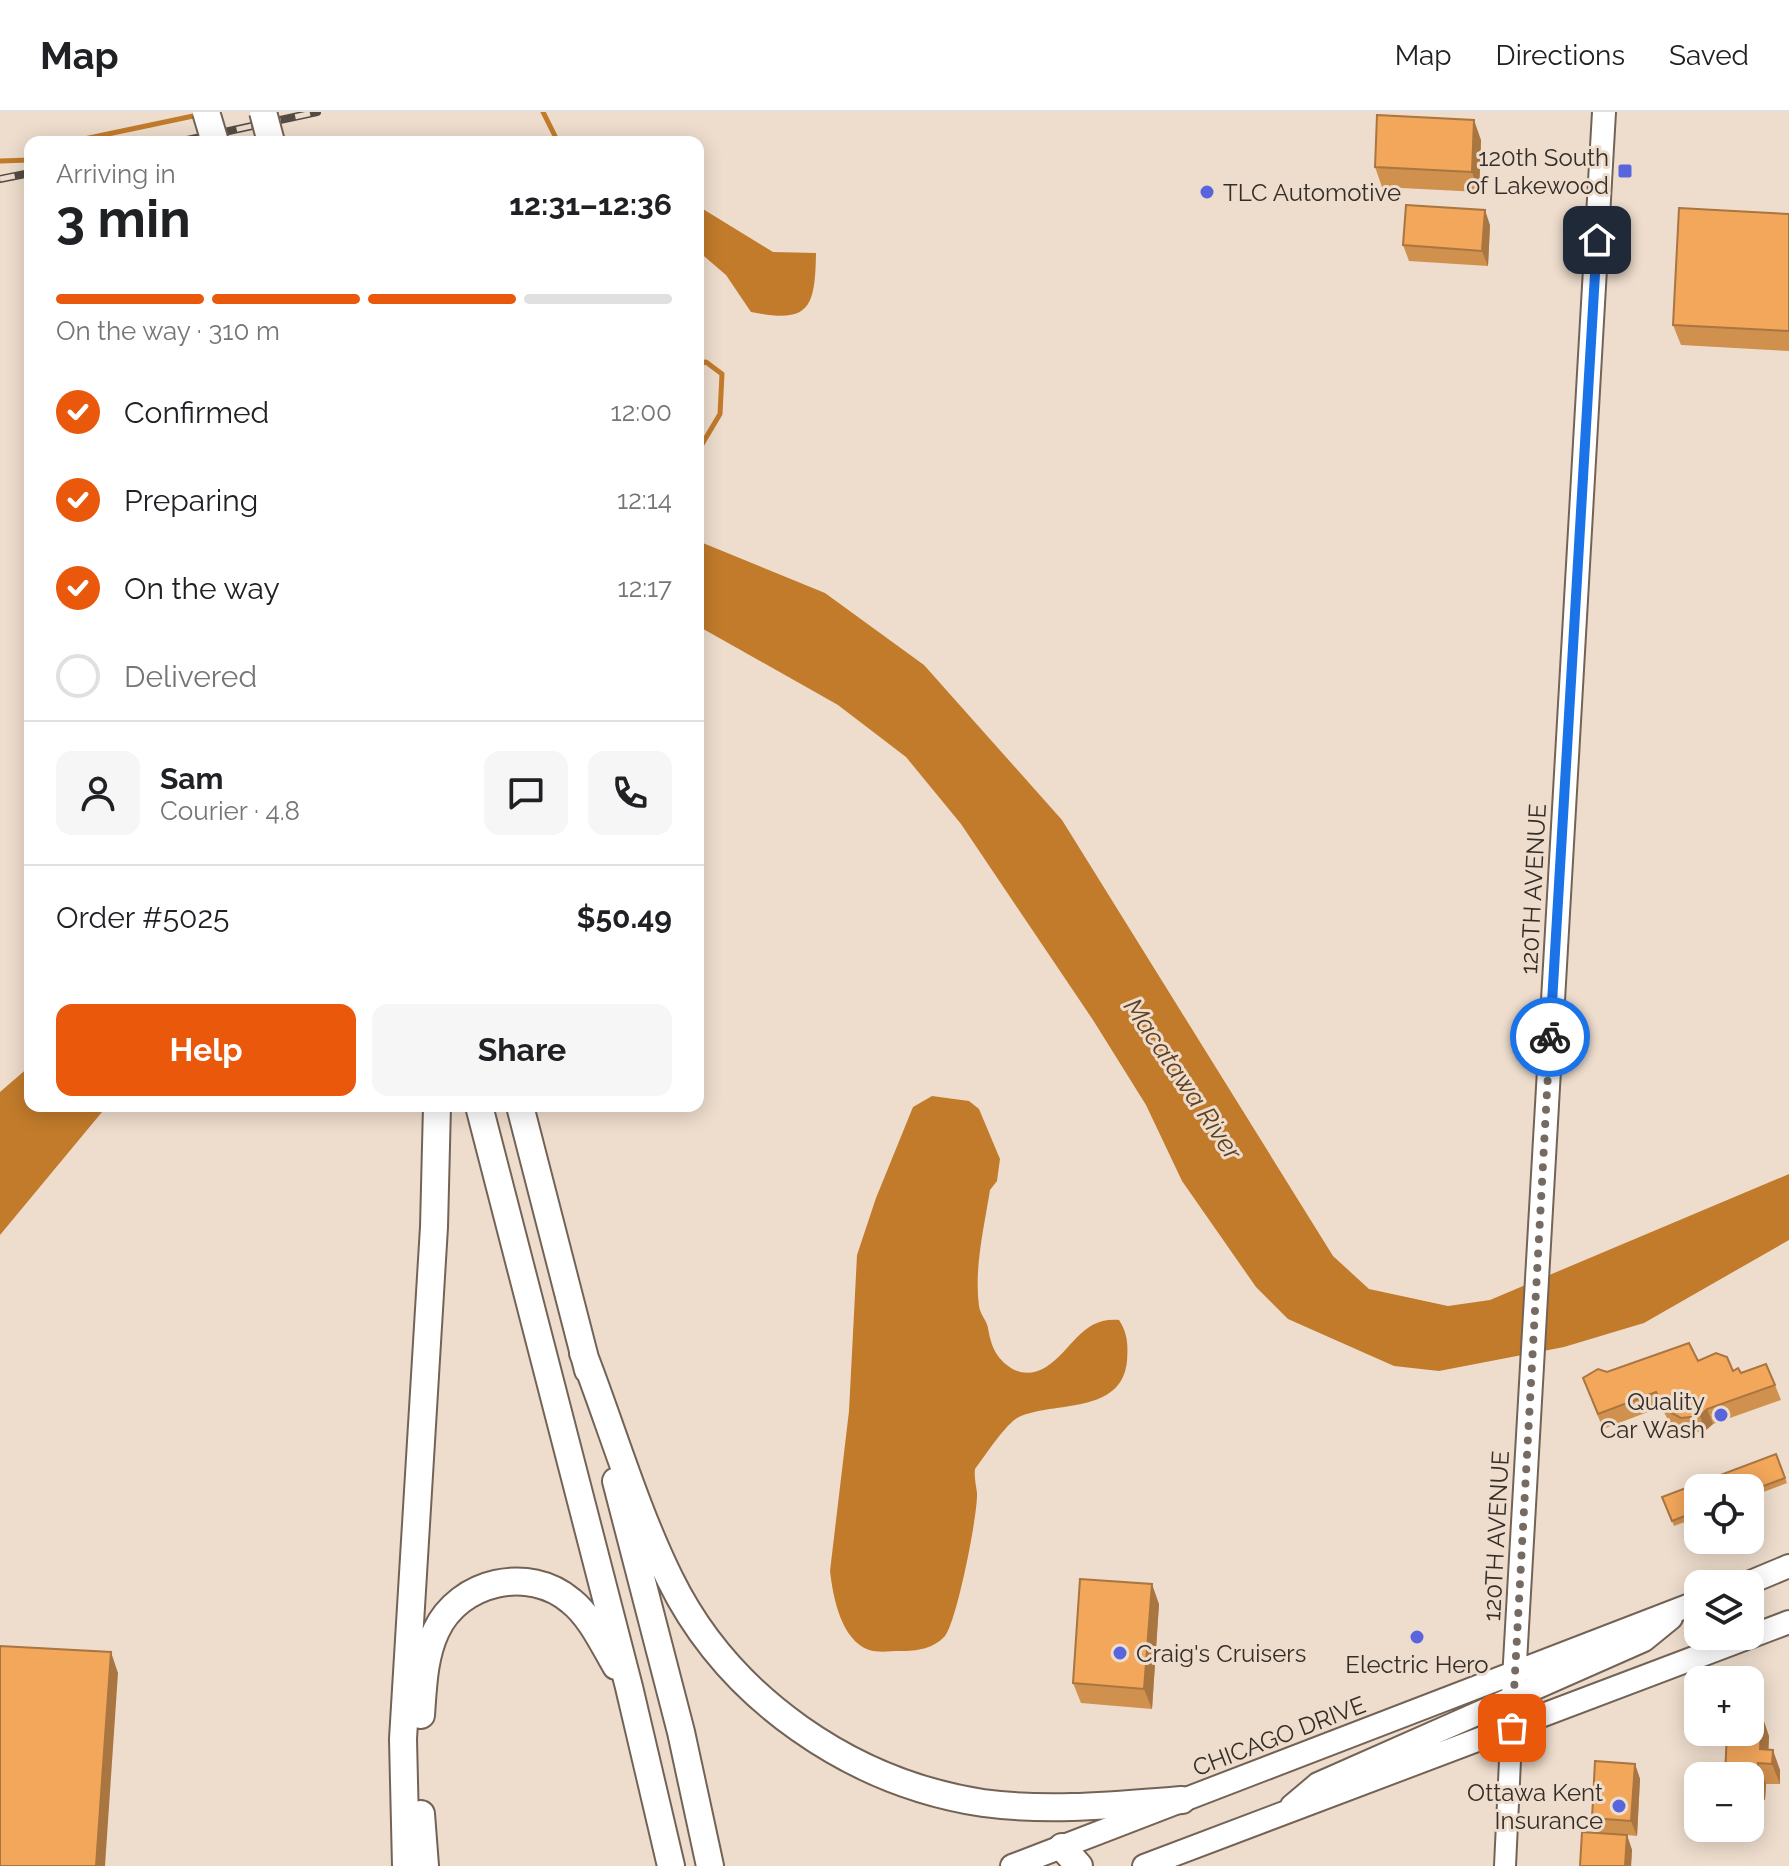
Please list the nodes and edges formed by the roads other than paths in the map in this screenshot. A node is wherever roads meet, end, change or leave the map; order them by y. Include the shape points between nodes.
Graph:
1 (206, 112) edge
2 (224, 112) edge
3 (263, 112) edge
4 (1604, 112) edge
5 (213, 136) edge
6 (230, 136) edge
7 (269, 136) edge
8 (437, 1112) edge
9 (481, 1112) edge
10 (522, 1112) edge
11 (583, 1353) junction
12 (1789, 1566) edge
13 (1764, 1576) edge
14 (1684, 1608) edge
15 (1684, 1610) edge
16 (1789, 1622) edge
17 (1515, 1670) junction
18 (629, 1687) junction
19 (1513, 1697) junction
20 (1512, 1728) junction
21 (1182, 1800) junction
22 (1279, 1817) junction
23 (1070, 1856) edge
24 (406, 1866) edge
25 (425, 1866) edge
26 (671, 1866) edge
27 (710, 1866) edge
28 (1012, 1866) edge
29 (1144, 1866) edge
30 (1505, 1866) edge

1 - 5 highway, bridge
2 - 6 highway
3 - 7 highway, bridge
4 - 17 main road, 120TH AVENUE
8 - 24 highway via 403,1739
9 - 18 highway
10 - 11 highway
11 - 21 highway via 659,1555 682,1601 729,1667 798,1728 882,1774 972,1801 1078,1807
11 - 27 highway via 681,1732
12 - 13 main road
14 - 17 main road, CHICAGO DRIVE
15 - 19 main road via 1644,1640
16 - 20 main road
17 - 19 main road, 120TH AVENUE
17 - 21 main road, CHICAGO DRIVE
18 - 25 highway via 584,1614 559,1592 508,1581 472,1591 457,1602 435,1632 426,1669 419,1767
18 - 26 highway
19 - 20 main road
19 - 22 main road via 1318,1784
20 - 22 main road
20 - 30 main road
21 - 23 main road, CHICAGO DRIVE
22 - 29 main road
23 - 28 main road, CHICAGO DRIVE

